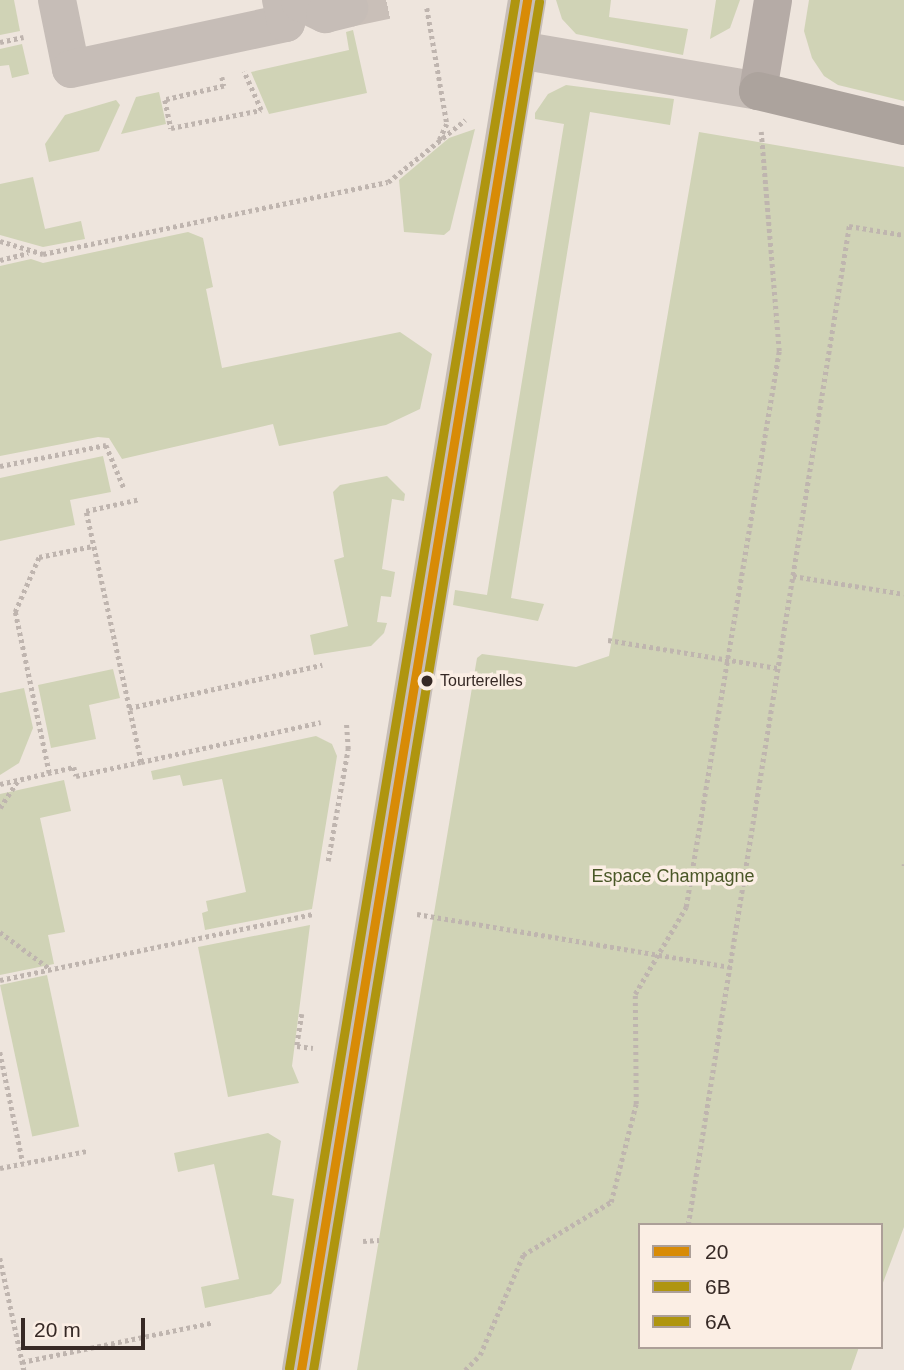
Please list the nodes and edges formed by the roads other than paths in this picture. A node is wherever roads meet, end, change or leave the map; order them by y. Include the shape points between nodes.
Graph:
1 (57, 0) edge
2 (527, 0) edge
3 (773, 0) edge
4 (291, 2) edge
5 (349, 8) tunnel mouth
6 (519, 50) junction
7 (758, 91) junction
8 (904, 126) edge
9 (301, 1370) edge

1 - 4 street via 71,69 286,23
2 - 6 street
3 - 7 main road
4 - 5 street via 325,14
6 - 7 street
6 - 9 street
7 - 8 highway

